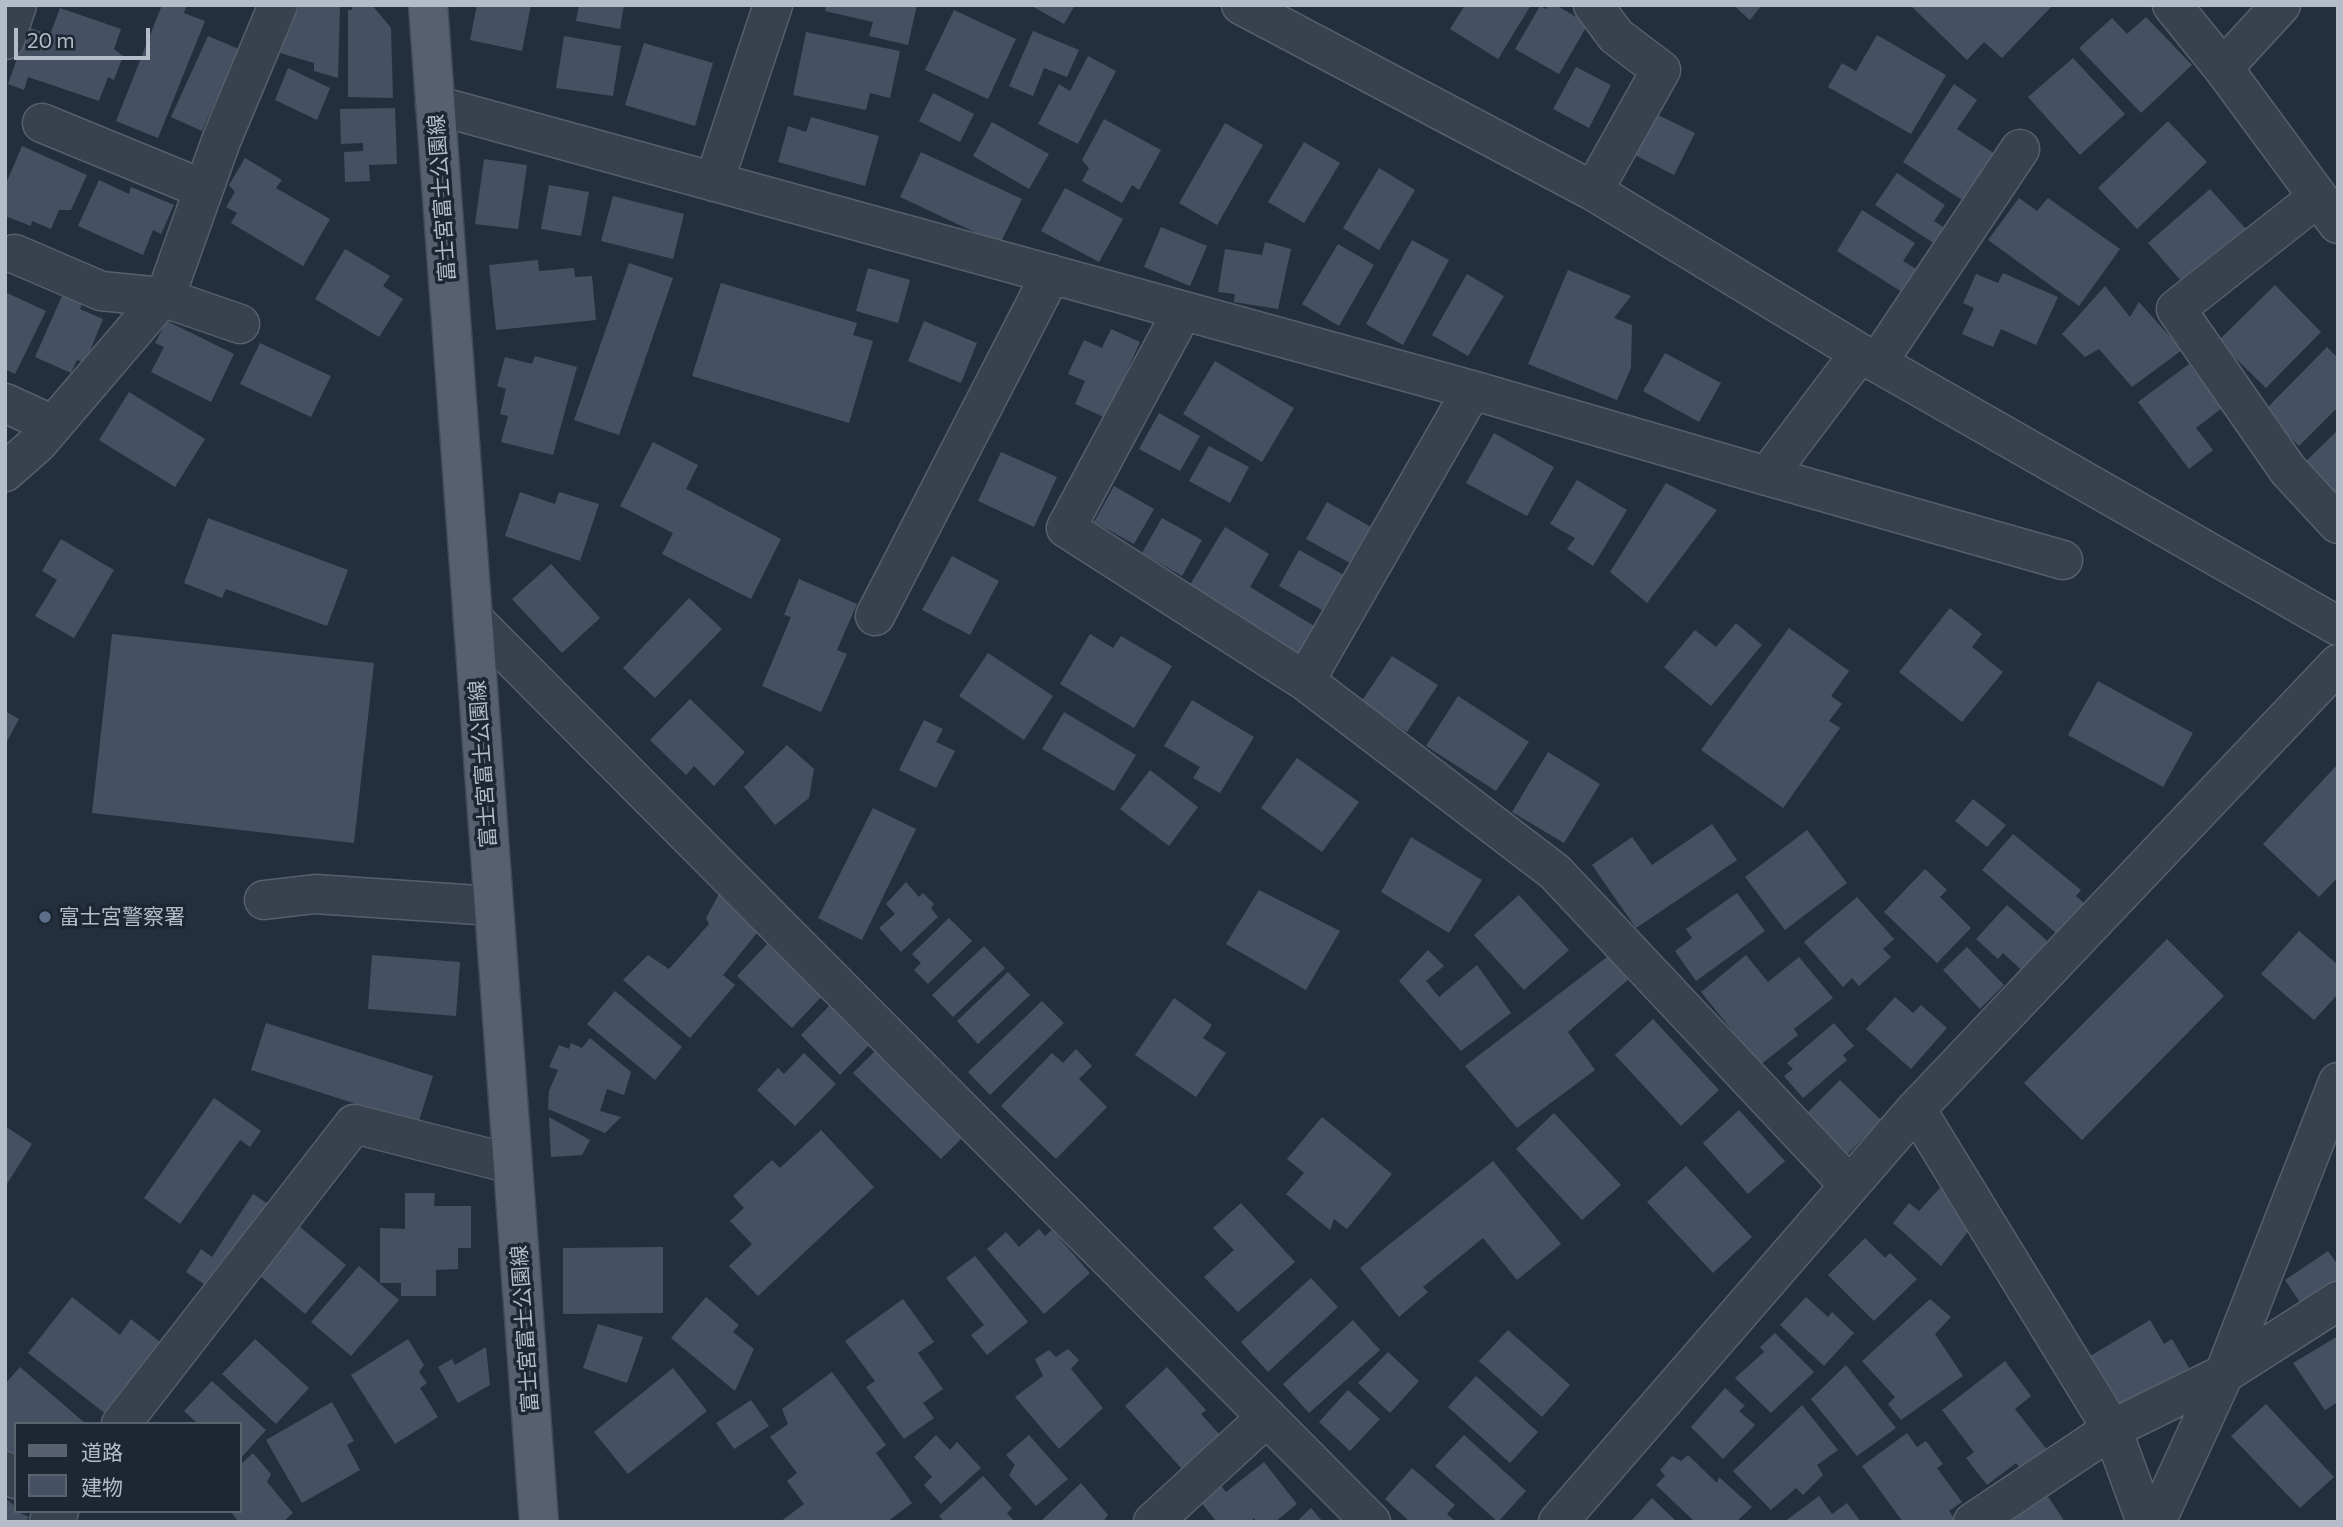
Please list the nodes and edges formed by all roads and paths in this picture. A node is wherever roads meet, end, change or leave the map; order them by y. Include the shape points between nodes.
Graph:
1 (17, 5) edge
2 (278, 5) edge
3 (428, 5) edge
4 (773, 5) edge
5 (1241, 5) edge
6 (1593, 5) edge
7 (2172, 5) edge
8 (2281, 5) edge
9 (5, 40) edge
10 (2223, 68) junction
11 (435, 104) junction
12 (42, 123) dead end
13 (2020, 149) dead end
14 (714, 182) junction
15 (203, 189) junction
16 (1593, 191) junction
17 (2328, 210) edge
18 (15, 254) dead end
19 (1051, 274) junction
20 (162, 297) junction
21 (1182, 312) junction
22 (240, 324) dead end
23 (1869, 358) junction
24 (1472, 390) junction
25 (5, 403) edge
26 (53, 425) junction
27 (5, 472) edge
28 (1767, 476) junction
29 (2338, 524) edge
30 (2063, 560) dead end
31 (875, 616) dead end
32 (472, 619) junction
33 (2338, 626) edge
34 (2338, 664) edge
35 (1305, 681) junction
36 (264, 900) dead end
37 (493, 906) junction
38 (2338, 1082) edge
39 (1916, 1109) junction
40 (513, 1164) junction
41 (1848, 1184) junction
42 (2338, 1301) edge
43 (2224, 1374) junction
44 (1267, 1417) junction
45 (123, 1422) edge
46 (2112, 1429) junction
47 (539, 1522) edge
48 (1153, 1522) edge
49 (1371, 1522) edge
50 (1558, 1522) edge
51 (1973, 1522) edge
52 (2146, 1522) edge
53 (2156, 1522) edge

1 - 9 street
2 - 15 street
3 - 11 main road, 富士宮富士公園線
4 - 14 street
5 - 16 street
6 - 16 street via 1616,36 1661,70
7 - 10 street
8 - 10 street
10 - 17 street
11 - 14 street
11 - 32 main road, 富士宮富士公園線
12 - 15 street
13 - 23 street
14 - 19 street
15 - 20 street
16 - 23 street
17 - 29 street via 2176,309 2288,470
18 - 20 street via 101,291
19 - 21 street
19 - 31 street
20 - 22 street
20 - 26 street
21 - 24 street
21 - 35 street via 1066,528
23 - 28 street
23 - 33 street
24 - 28 street
24 - 35 street
25 - 26 street
26 - 27 street
28 - 30 street
32 - 37 main road, 富士宮富士公園線
32 - 44 street
34 - 39 street
35 - 41 street via 1555,872
36 - 37 street via 315,894
37 - 40 main road, 富士宮富士公園線
38 - 43 street
39 - 41 street
39 - 46 street
40 - 45 street via 354,1124
40 - 47 main road, 富士宮富士公園線
41 - 50 street
42 - 43 street
43 - 46 street
43 - 53 street
44 - 48 street
44 - 49 street
46 - 51 street
46 - 52 street

